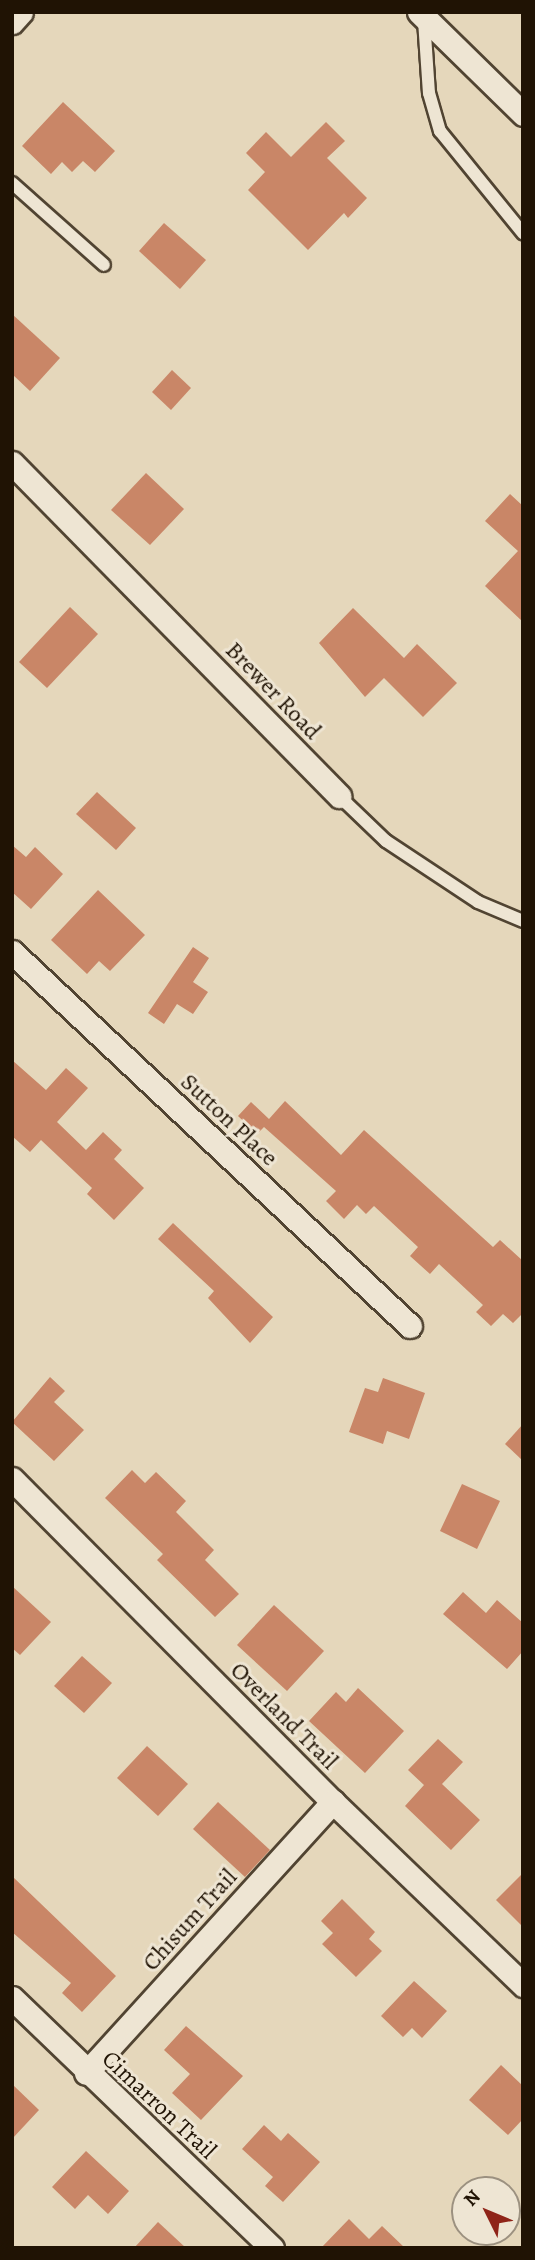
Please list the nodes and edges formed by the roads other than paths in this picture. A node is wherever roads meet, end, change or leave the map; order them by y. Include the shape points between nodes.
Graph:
1 (21, 12) edge
2 (421, 16) edge
3 (12, 22) edge
4 (523, 114) edge
5 (12, 183) edge
6 (523, 233) edge
7 (104, 265) dead end
8 (12, 463) edge
9 (339, 796) joint
10 (523, 921) edge
11 (12, 952) edge
12 (410, 1326) dead end
13 (12, 1479) edge
14 (333, 1802) junction
15 (523, 1985) edge
16 (12, 1997) edge
17 (86, 2073) junction
18 (272, 2248) edge

1 - 3 street
2 - 4 street
2 - 6 lane via 429,93 440,131
5 - 7 lane
8 - 9 street, Brewer Road
9 - 10 lane, Brewer Road via 386,841 478,902
11 - 12 street, Sutton Place
13 - 14 street, Overland Trail
14 - 15 street, Overland Trail
14 - 17 street, Chisum Trail
16 - 17 street, Cimarron Trail
17 - 18 street, Cimarron Trail

